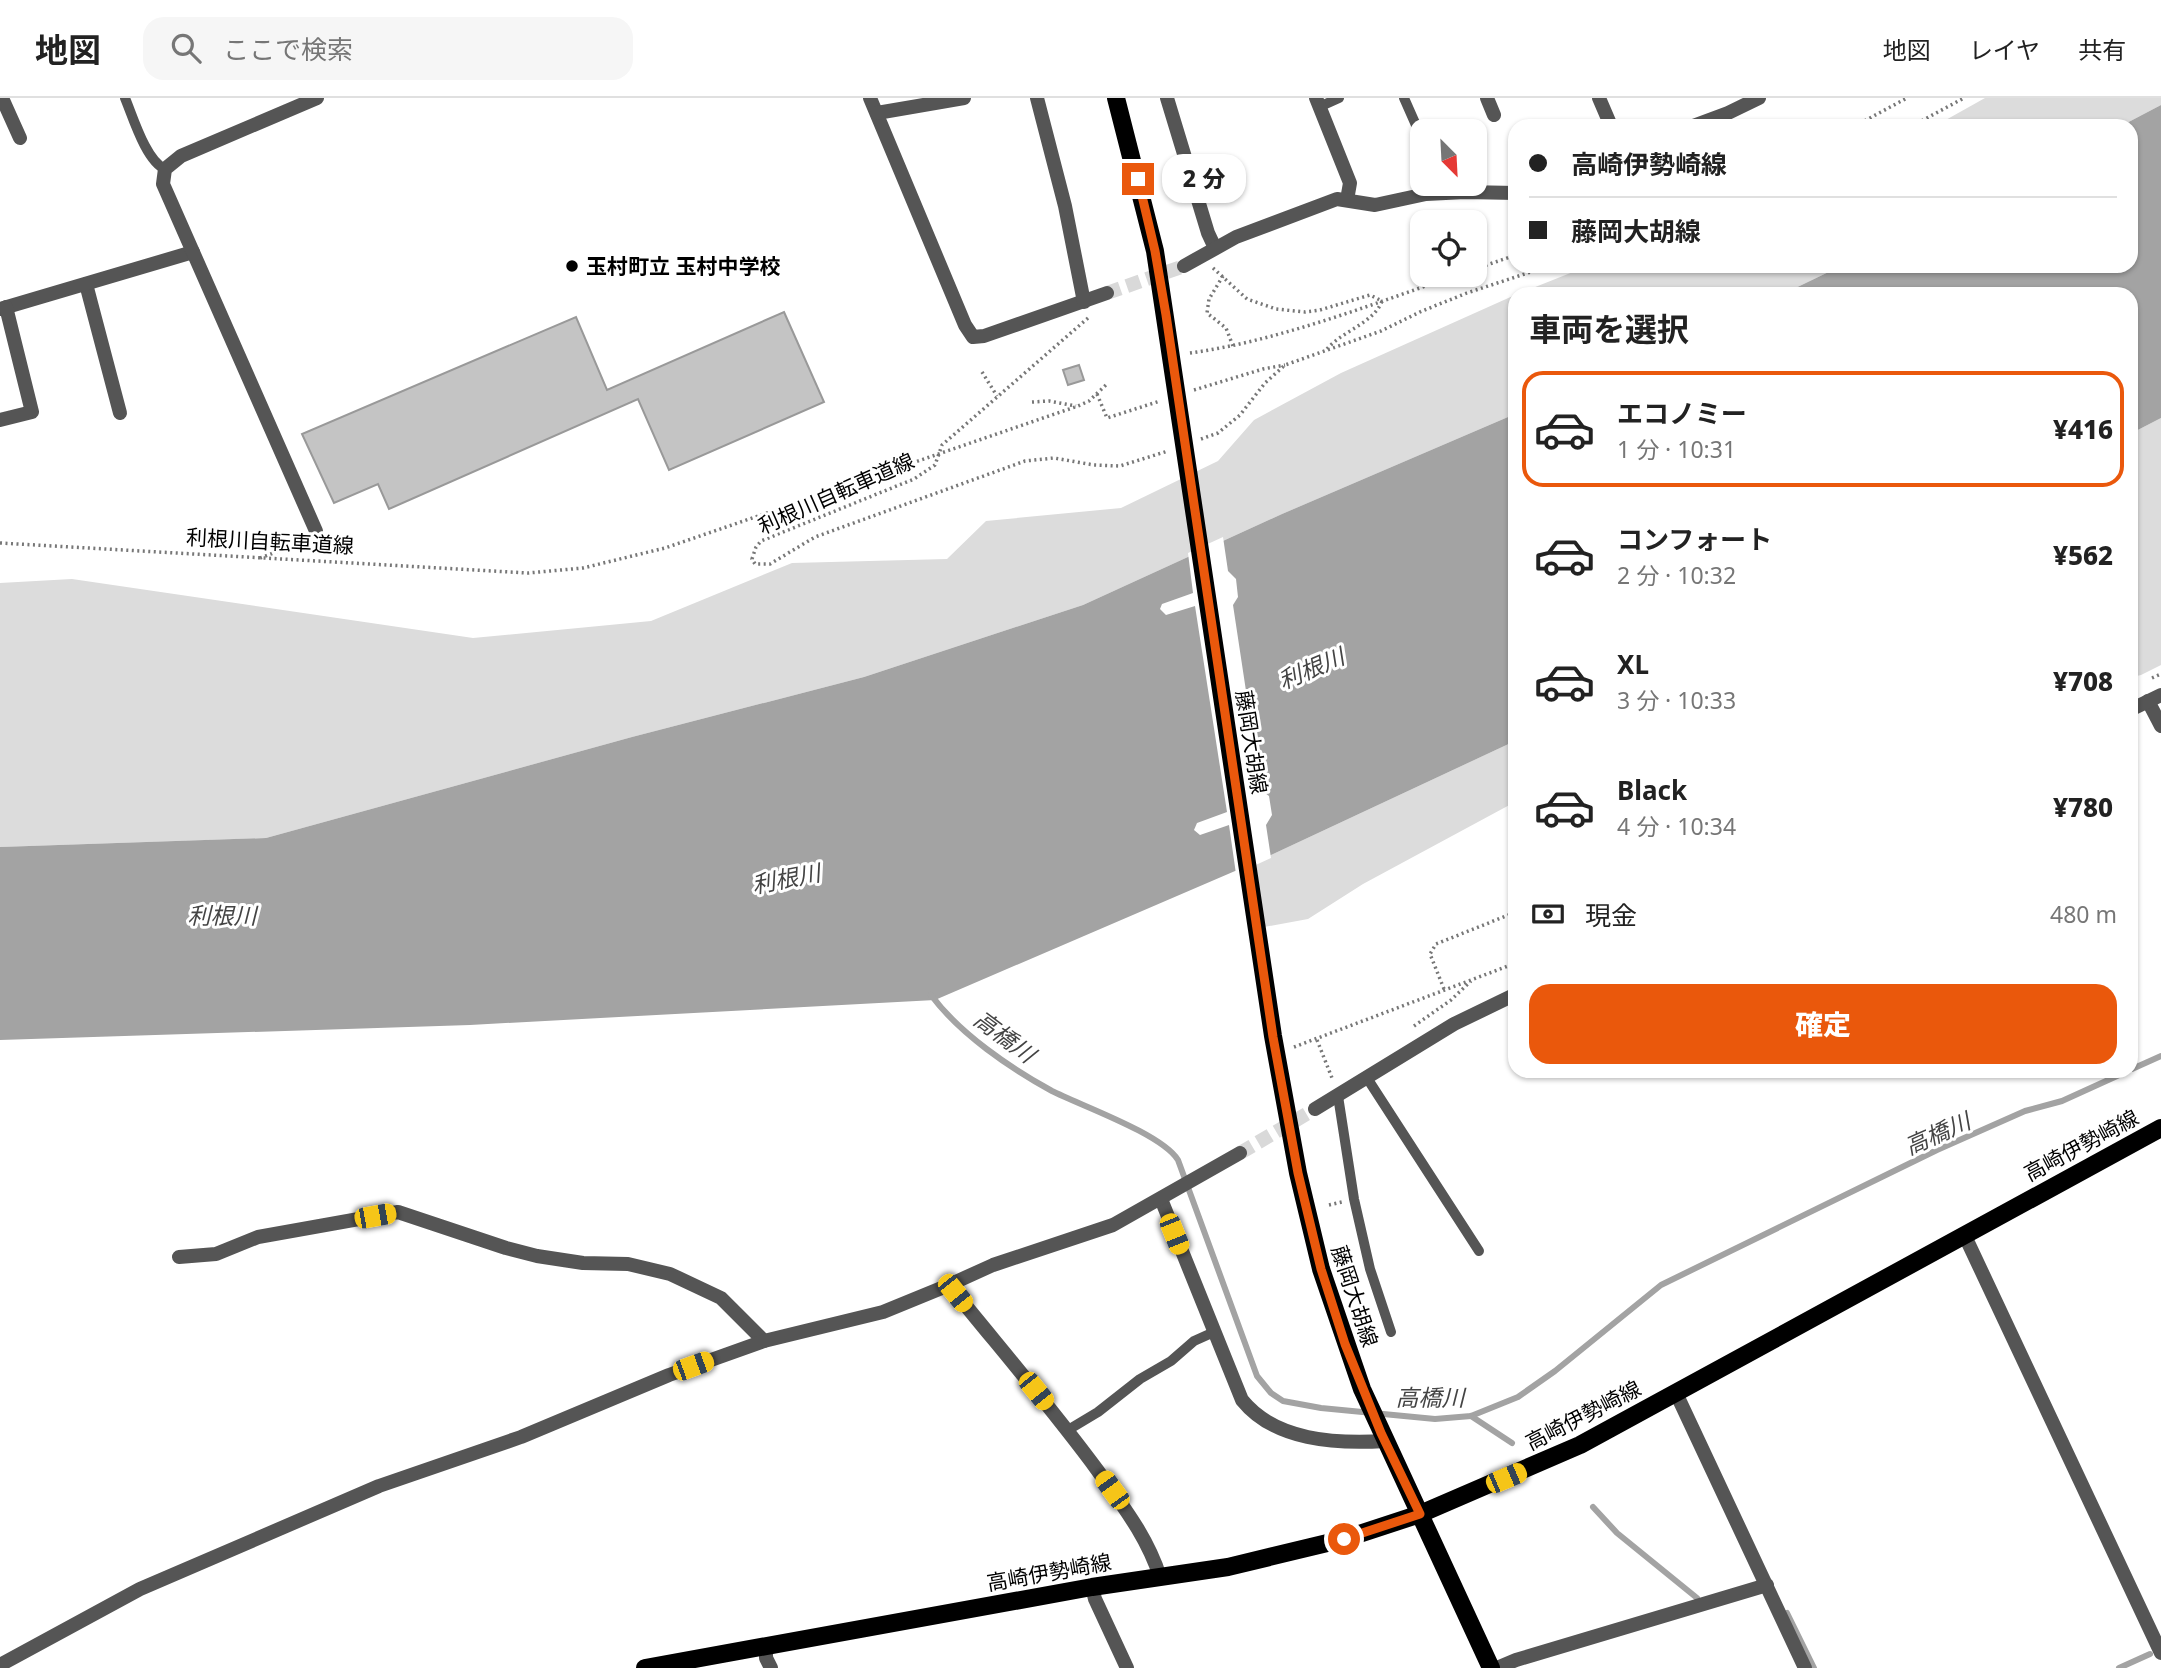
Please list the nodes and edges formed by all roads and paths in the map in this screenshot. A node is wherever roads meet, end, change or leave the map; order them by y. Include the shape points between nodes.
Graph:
1 (2, 98) edge
2 (125, 98) edge
3 (317, 98) edge
4 (870, 98) edge
5 (964, 98) edge
6 (1037, 98) edge
7 (1116, 98) edge
8 (1167, 98) edge
9 (1339, 98) edge
10 (1404, 98) edge
11 (1487, 98) edge
12 (1599, 98) edge
13 (1759, 98) edge
14 (1907, 98) edge
15 (1964, 98) edge
16 (1317, 102) edge
17 (877, 113) junction
18 (1494, 115) dead end
19 (1413, 119) edge
20 (1608, 119) edge
21 (1712, 119) edge
22 (1869, 119) edge
23 (1925, 119) edge
24 (20, 138) dead end
25 (166, 169) junction
26 (1508, 193) edge
27 (1347, 200) junction
28 (1215, 248) junction
29 (193, 252) junction
30 (1508, 258) edge
31 (1487, 265) edge
32 (1184, 266) tunnel mouth
33 (1213, 268) dead end
34 (1528, 273) edge
35 (1223, 276) junction
36 (86, 284) junction
37 (1421, 287) edge
38 (1107, 293) tunnel mouth
39 (1382, 300) junction
40 (1084, 302) junction
41 (3, 308) edge
42 (1087, 320) dead end
43 (1233, 346) junction
44 (1326, 351) junction
45 (1190, 353) dead end
46 (982, 372) dead end
47 (1108, 383) dead end
48 (1097, 394) junction
49 (997, 396) junction
50 (1032, 402) dead end
51 (1079, 406) junction
52 (1105, 410) dead end
53 (120, 413) dead end
54 (0, 420) edge
55 (1192, 443) dead end
56 (1179, 447) dead end
57 (937, 456) junction
58 (312, 536) joint
59 (0, 543) edge
60 (258, 559) junction
61 (2155, 698) edge
62 (2138, 706) edge
63 (2161, 726) edge
64 (1508, 915) edge
65 (1508, 966) edge
66 (1444, 989) junction
67 (1508, 998) edge
68 (1317, 1040) junction
69 (1294, 1047) dead end
70 (1367, 1078) junction
71 (1336, 1090) junction
72 (1315, 1109) tunnel mouth
73 (2161, 1128) edge
74 (1240, 1153) tunnel mouth
75 (1161, 1199) junction
76 (1964, 1234) junction
77 (1479, 1251) dead end
78 (179, 1258) dead end
79 (949, 1285) junction
80 (1214, 1332) junction
81 (1391, 1332) dead end
82 (764, 1341) junction
83 (1676, 1393) junction
84 (1068, 1430) junction
85 (1382, 1437) junction
86 (1420, 1514) junction
87 (1160, 1577) junction
88 (1767, 1585) junction
89 (1092, 1587) junction
90 (766, 1646) junction
91 (2161, 1653) edge
92 (0, 1665) edge
93 (645, 1668) edge
94 (771, 1668) edge
95 (1127, 1668) edge
96 (1491, 1668) edge
97 (1497, 1668) edge
98 (1805, 1668) edge

1 - 24 street
2 - 25 lane via 150,155
3 - 25 street via 181,156
4 - 17 street
5 - 17 street
6 - 40 street
7 - 85 main road, 藤岡大胡線 via 1155,251 1273,1037 1310,1228 1337,1319
8 - 28 street
9 - 16 lane
10 - 19 lane
11 - 18 street
12 - 20 street
13 - 21 street
14 - 22 path
15 - 23 path
16 - 27 street via 1350,183
17 - 40 street via 973,337
25 - 29 street via 163,184
26 - 27 street via 1426,194 1375,205
27 - 28 street via 1323,202
28 - 32 street
29 - 36 street
29 - 58 street
30 - 31 path
33 - 35 path
34 - 44 path
35 - 39 path via 1247,299 1292,312 1320,310 1370,295
35 - 43 path via 1209,299 1207,313 1226,328
36 - 41 street
36 - 53 street
37 - 39 path
38 - 40 street
39 - 43 path
39 - 44 path via 1379,310
41 - 54 street via 32,412
42 - 49 path
43 - 45 path
44 - 55 path via 1285,365 1219,433
46 - 49 path
47 - 48 path
48 - 51 path
48 - 52 path
49 - 57 path via 942,445
50 - 51 path
51 - 57 path
56 - 57 path, 利根川自転車道線 via 1120,466 1054,458 1025,461 815,537 770,564 755,564 752,559 761,541 914,479 935,465
57 - 60 path, 利根川自転車道線 via 665,548 583,568 528,573
58 - 60 path
59 - 60 path, 利根川自転車道線
61 - 62 street
61 - 63 street
64 - 66 path via 1436,944 1430,954
65 - 66 path
66 - 68 path
67 - 70 street via 1454,1024
68 - 69 path
68 - 71 path
70 - 71 street
70 - 77 lane
71 - 72 street
71 - 81 lane via 1354,1199
73 - 76 main road, 高崎伊勢崎線
74 - 75 street
75 - 79 street via 1113,1225 993,1265
75 - 80 street
76 - 83 main road, 高崎伊勢崎線
76 - 91 street
78 - 82 street via 216,1254 258,1237 398,1212 537,1256 628,1264 670,1274 722,1298
79 - 82 street via 883,1312
79 - 84 street
80 - 84 lane
80 - 85 street via 1242,1400 1267,1423 1330,1440
82 - 92 street via 521,1437 379,1486 140,1589
83 - 86 main road, 高崎伊勢崎線 via 1552,1458
83 - 88 street
84 - 87 street via 1147,1542
85 - 86 main road
86 - 87 main road, 高崎伊勢崎線 via 1289,1554
86 - 96 main road
87 - 89 main road, 高崎伊勢崎線
88 - 97 street
88 - 98 street
89 - 90 main road, 高崎伊勢崎線
89 - 95 street
90 - 93 main road, 高崎伊勢崎線
90 - 94 street

